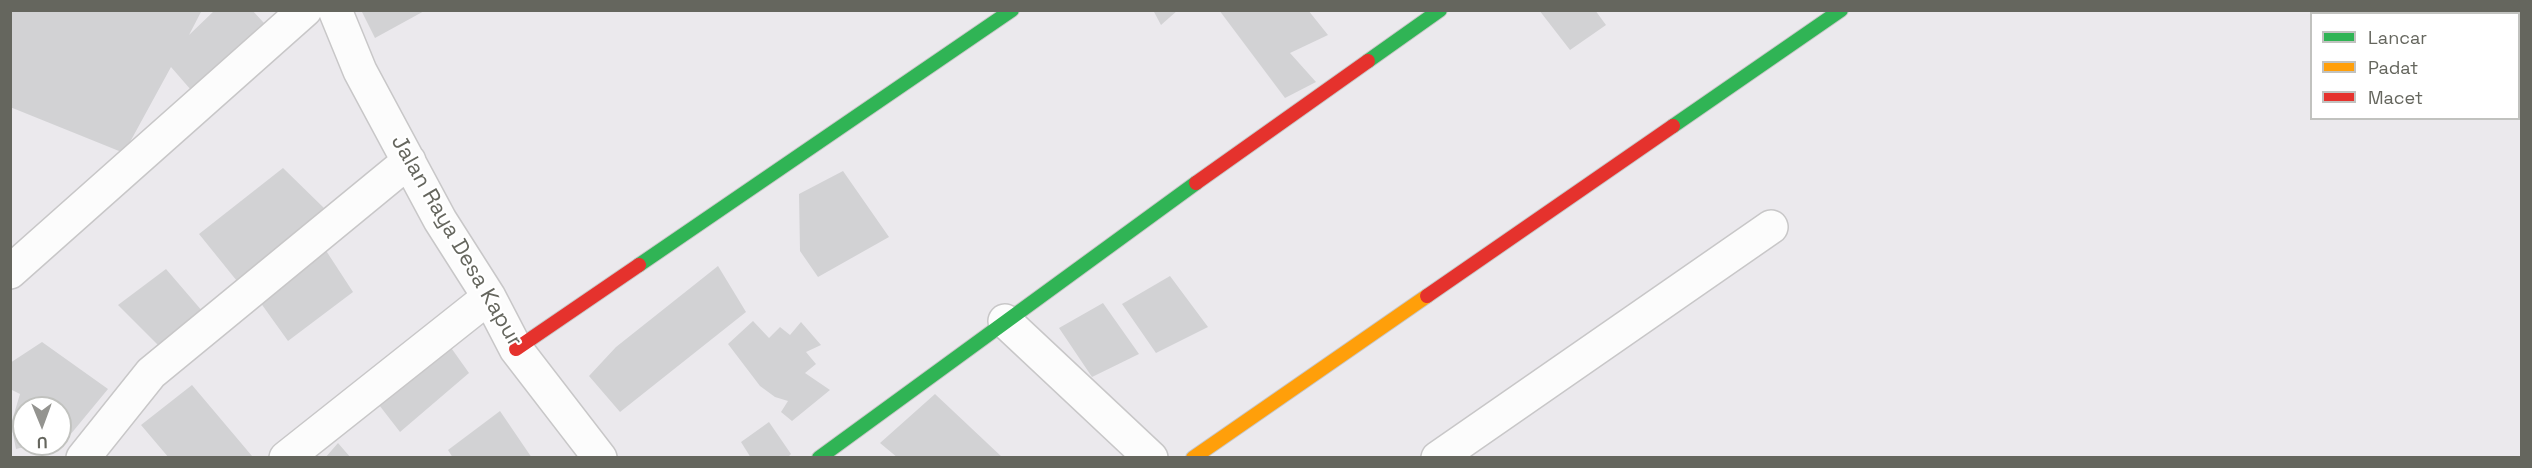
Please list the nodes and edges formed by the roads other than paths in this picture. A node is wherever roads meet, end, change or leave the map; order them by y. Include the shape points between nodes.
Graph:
1 (304, 10) edge
2 (335, 10) edge
3 (1012, 10) edge
4 (1440, 10) edge
5 (1841, 10) edge
6 (409, 161) junction
7 (1771, 227) dead end
8 (10, 272) edge
9 (489, 297) junction
10 (1005, 321) junction
11 (516, 349) junction
12 (83, 458) edge
13 (286, 458) edge
14 (600, 458) edge
15 (819, 458) edge
16 (1151, 458) edge
17 (1193, 458) edge
18 (1438, 458) edge

1 - 8 street
2 - 6 street, Jalan Raya Desa Kapur via 360,71
3 - 11 street
4 - 10 street
5 - 17 street
6 - 9 street, Jalan Raya Desa Kapur via 440,220
6 - 12 street via 151,373
7 - 18 street
9 - 11 street, Jalan Raya Desa Kapur
9 - 13 street
10 - 15 street
10 - 16 street
11 - 14 street, Jalan Raya Desa Kapur

